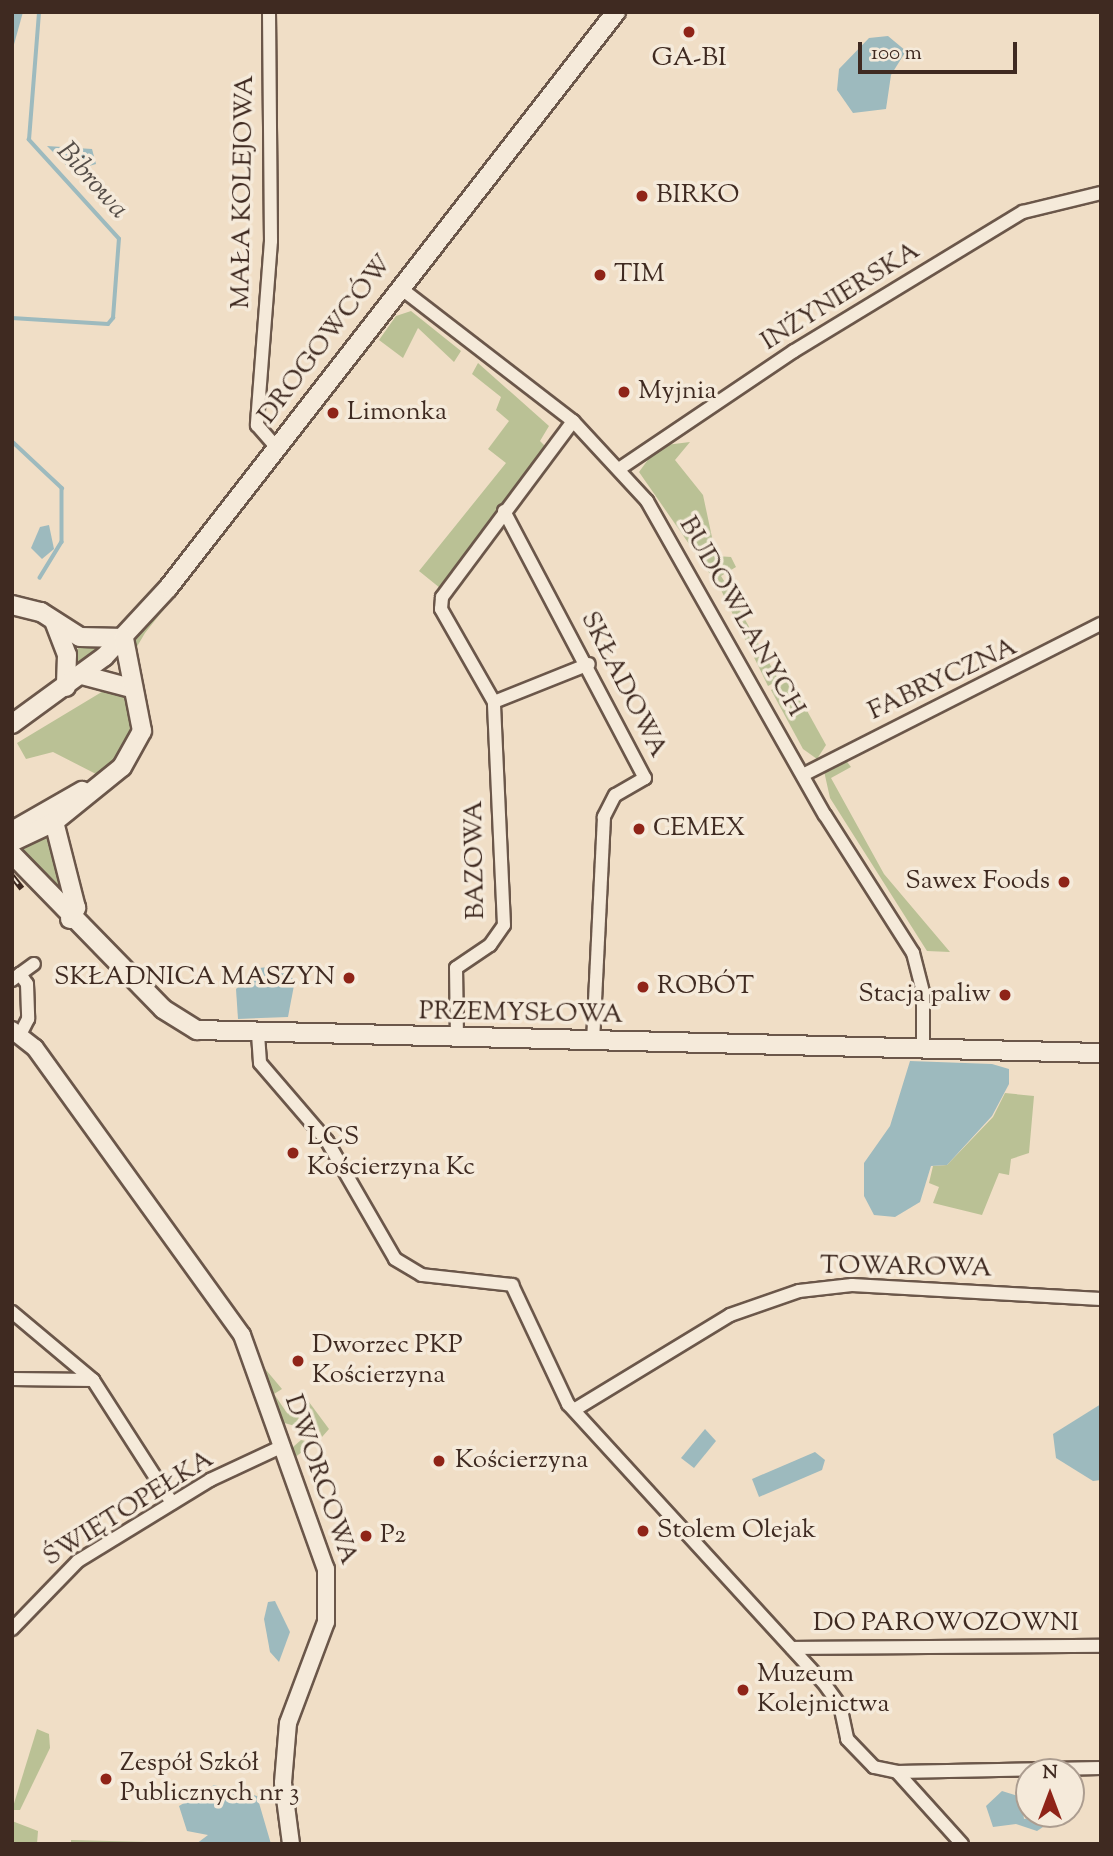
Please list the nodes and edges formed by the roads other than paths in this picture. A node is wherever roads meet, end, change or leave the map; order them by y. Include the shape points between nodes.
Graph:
1 (269, 12) edge
2 (616, 12) edge
3 (1101, 193) edge
4 (399, 287) junction
5 (573, 421) junction
6 (277, 447) junction
7 (619, 469) junction
8 (504, 511) junction
9 (12, 604) edge
10 (54, 621) junction
11 (1101, 624) edge
12 (124, 638) junction
13 (589, 664) junction
14 (82, 675) junction
15 (66, 687) junction
16 (131, 688) junction
17 (495, 702) junction
18 (12, 724) edge
19 (803, 775) junction
20 (99, 784) junction
21 (54, 822) junction
22 (12, 831) edge
23 (12, 842) edge
24 (12, 854) edge
25 (70, 919) junction
26 (34, 964) dead end
27 (16, 977) edge
28 (16, 1032) edge
29 (258, 1034) junction
30 (457, 1038) junction
31 (593, 1041) junction
32 (922, 1048) junction
33 (1101, 1053) edge
34 (1101, 1299) edge
35 (12, 1312) edge
36 (12, 1379) edge
37 (93, 1380) junction
38 (574, 1410) junction
39 (283, 1446) junction
40 (172, 1503) junction
41 (12, 1629) edge
42 (1101, 1646) edge
43 (792, 1648) junction
44 (1101, 1768) edge
45 (897, 1772) junction
46 (291, 1844) edge
47 (962, 1844) edge

1 - 6 street, MAŁA KOLEJOWA via 271,241 257,425
2 - 4 main road, DROGOWCÓW
3 - 7 street, INŻYNIERSKA via 1023,212 784,358
4 - 5 street, BUDOWLANYCH
4 - 6 main road, DROGOWCÓW
5 - 7 street, BUDOWLANYCH
5 - 8 street, BAZOWA
6 - 12 main road, DROGOWCÓW
7 - 19 street, BUDOWLANYCH via 671,537
8 - 13 street, SKŁADOWA
8 - 17 street, BAZOWA via 442,597 442,609
9 - 10 main road
10 - 12 main road via 80,637
10 - 15 main road via 67,655
11 - 19 street, FABRYCZNA
12 - 14 main road, DROGOWCÓW
12 - 16 main road
13 - 17 street
13 - 31 street, SKŁADOWA via 645,778 615,794 604,817
14 - 15 main road, DROGOWCÓW
14 - 16 main road
15 - 18 main road, DROGOWCÓW
16 - 20 main road via 141,713 138,744 122,767
17 - 30 street, BAZOWA via 504,925 490,945 456,968
19 - 32 street, BUDOWLANYCH via 914,953 922,992
20 - 21 main road
20 - 22 main road via 49,805
21 - 23 main road
21 - 25 main road via 76,908
24 - 25 main road, PRZEMYSŁOWA
25 - 29 main road, PRZEMYSŁOWA via 174,1018 197,1030
26 - 27 street, DWORCOWA
27 - 28 street, DWORCOWA via 28,1014
28 - 39 street, DWORCOWA via 242,1335
29 - 30 main road, PRZEMYSŁOWA
29 - 38 street via 260,1063 327,1141 392,1256 422,1275 512,1285
30 - 31 main road, PRZEMYSŁOWA
31 - 32 main road, PRZEMYSŁOWA
32 - 33 main road, PRZEMYSŁOWA
34 - 38 street, TOWAROWA via 877,1286 799,1291 730,1315
35 - 37 street
36 - 37 street
37 - 40 street
38 - 43 street
39 - 40 street, ŚWIĘTOPEŁKA
39 - 46 street, DWORCOWA via 326,1569 330,1598 288,1723 283,1783
40 - 41 street, ŚWIĘTOPEŁKA via 65,1571
42 - 43 street, DO PAROWOZOWNI
43 - 45 street via 840,1705 846,1739 874,1767
44 - 45 street
45 - 47 street

